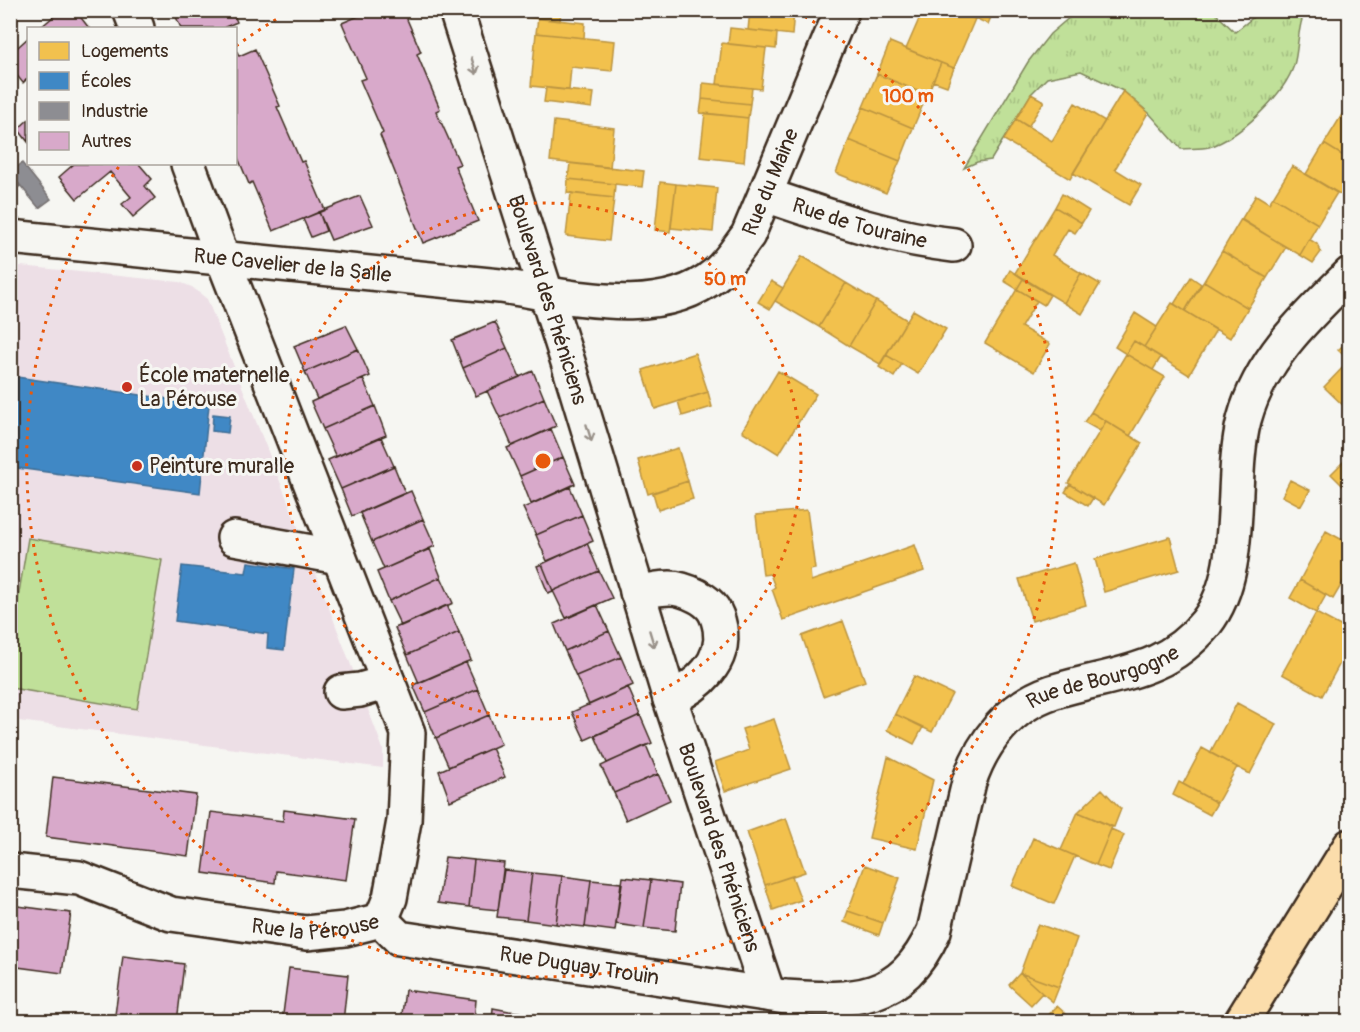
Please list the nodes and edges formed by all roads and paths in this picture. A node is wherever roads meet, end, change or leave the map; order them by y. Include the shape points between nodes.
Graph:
1 (130, 10) edge
2 (456, 10) edge
3 (842, 10) edge
4 (137, 27) edge
5 (188, 165) edge
6 (766, 195) junction
7 (10, 237) edge
8 (954, 245) dead end
9 (223, 259) junction
10 (1350, 274) edge
11 (559, 295) junction
12 (234, 538) dead end
13 (339, 557) junction
14 (637, 592) junction
15 (388, 682) junction
16 (341, 692) dead end
17 (670, 699) junction
18 (1350, 846) edge
19 (10, 871) edge
20 (381, 920) junction
21 (776, 996) junction
22 (1241, 1022) edge

1 - 4 street
2 -> 11 street, Boulevard des Phéniciens
3 - 6 street, Rue du Maine
5 - 9 street, Rue la Pérouse
6 - 8 street, Rue de Touraine via 872,230
6 - 11 street, Rue du Maine via 731,259 697,287 651,300
7 - 9 street, Rue Cavelier de la Salle
9 - 11 street, Rue Cavelier de la Salle
9 - 13 street, Rue la Pérouse
10 - 21 street, Rue de Bourgogne via 1284,343 1255,389 1240,441 1227,578 1207,621 1180,649 1160,662 1030,702 990,738 969,782 934,931 921,956 904,976 858,998
11 -> 14 street, Boulevard des Phéniciens
12 - 13 street
13 - 15 street, Rue la Pérouse
14 -> 17 street, Boulevard des Phéniciens
14 - 17 street via 672,587 708,602 717,613 722,638 717,657 706,675 686,692
15 - 16 street
15 - 20 street, Rue la Pérouse via 408,733 405,820 390,898
17 - 21 street, Boulevard des Phéniciens
18 - 22 main road
19 - 20 street, Rue la Pérouse via 79,879 171,914 306,933
20 - 21 street, Rue Duguay Trouin via 399,938

